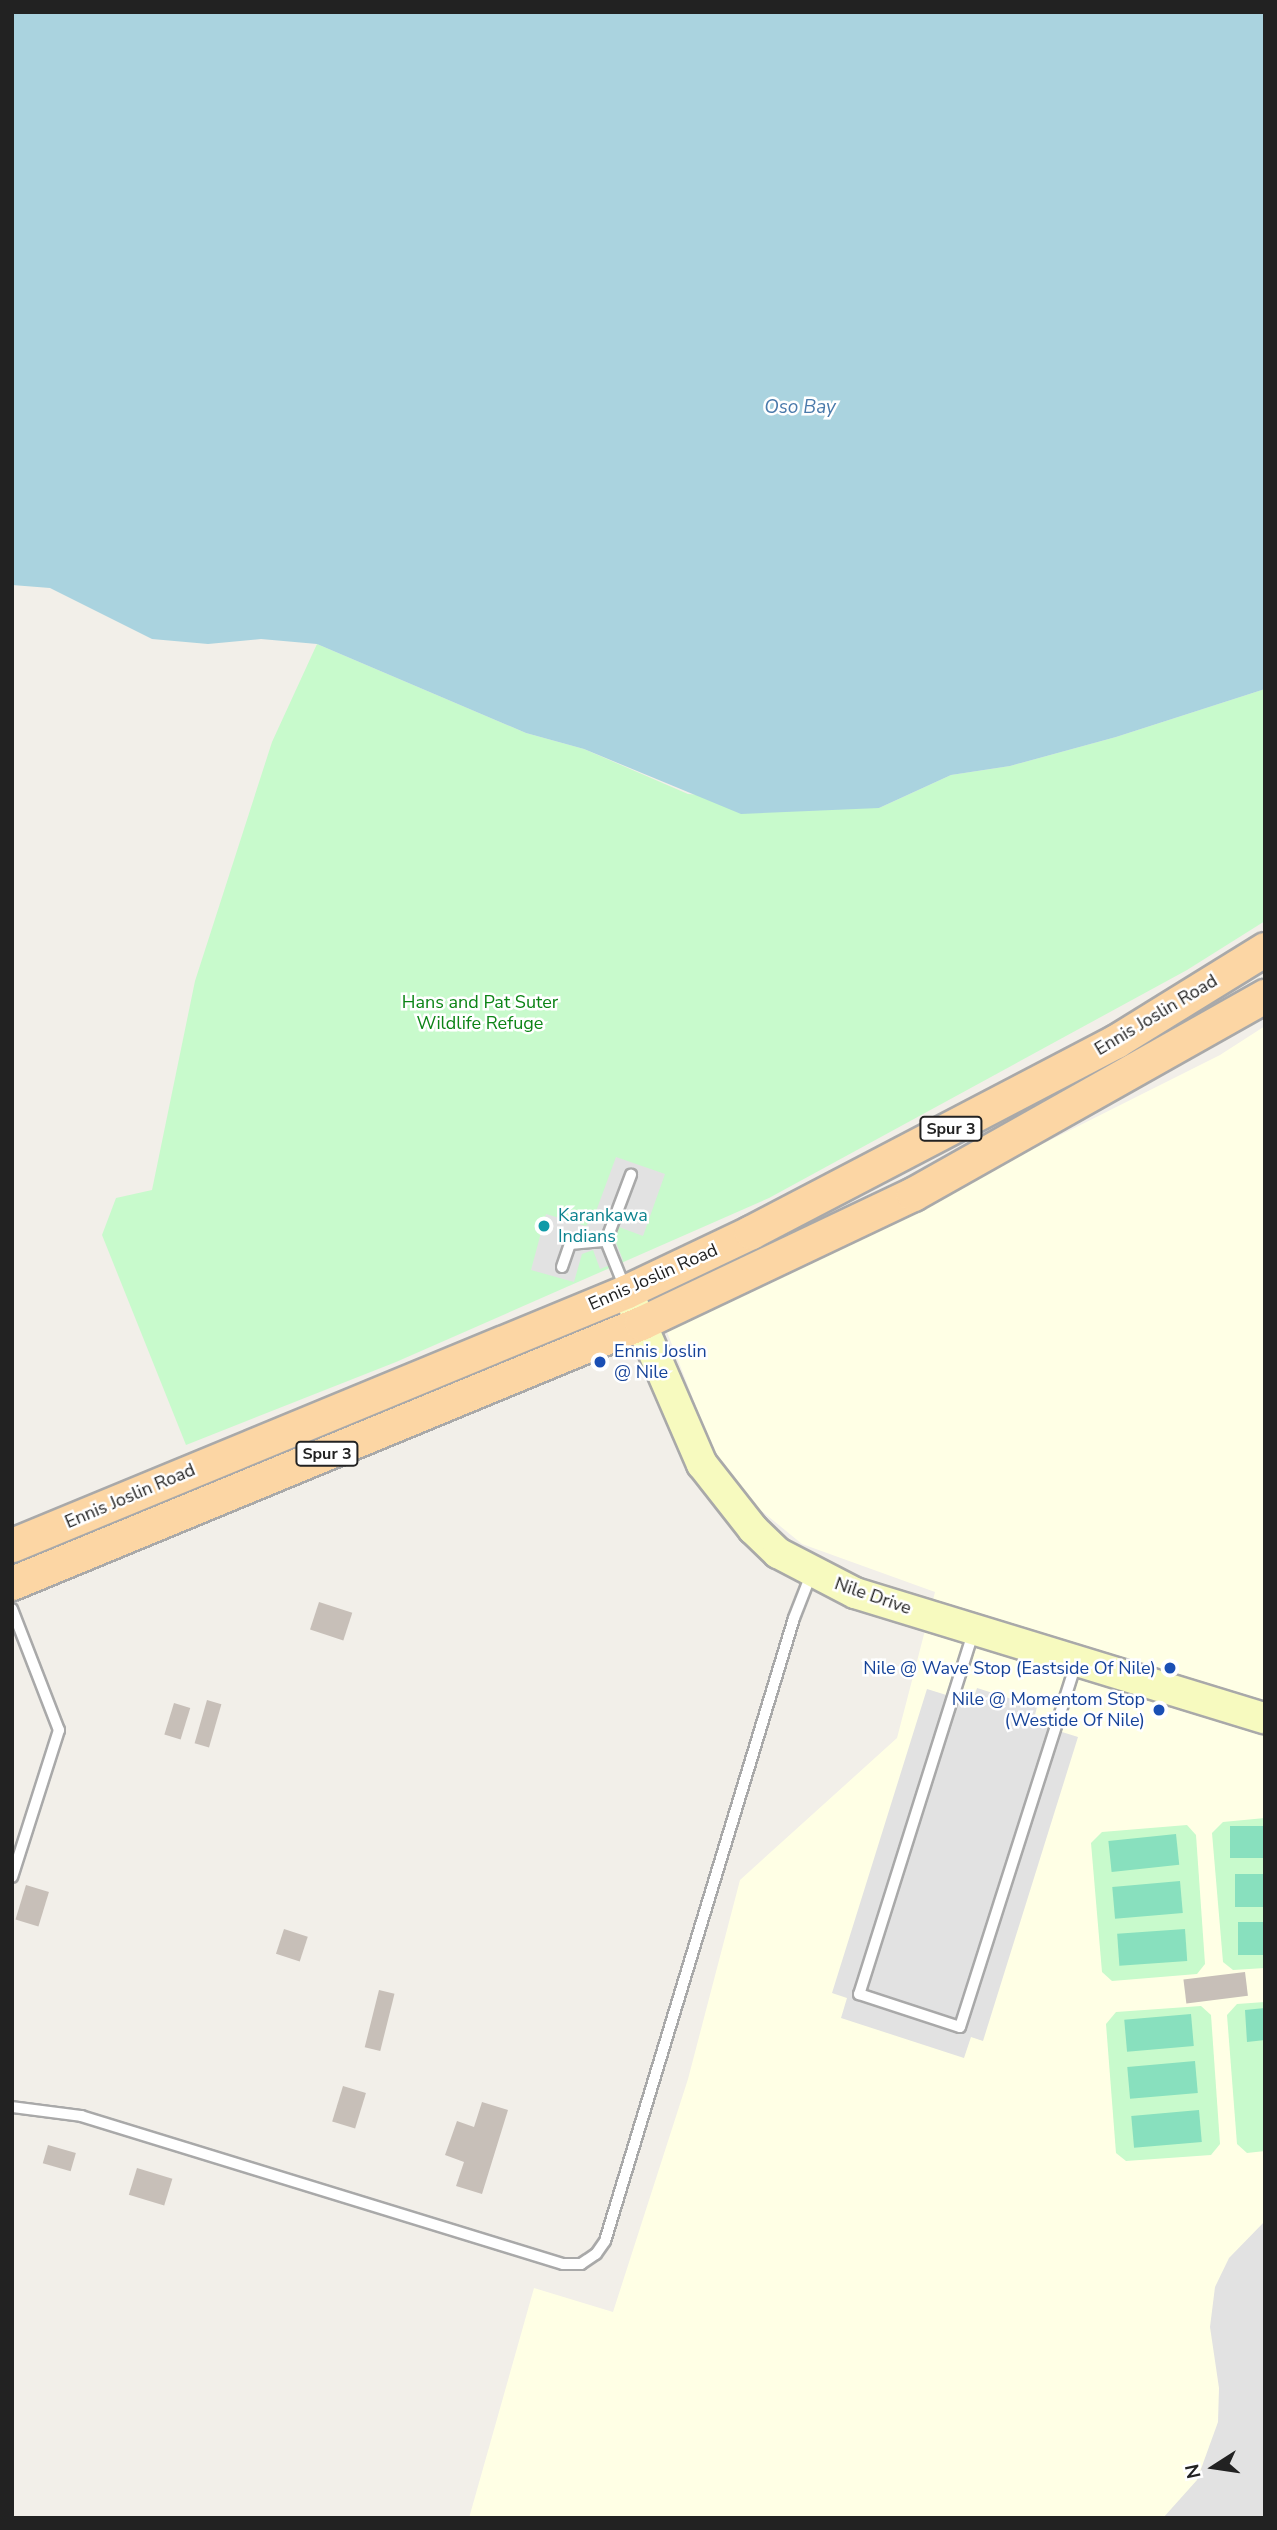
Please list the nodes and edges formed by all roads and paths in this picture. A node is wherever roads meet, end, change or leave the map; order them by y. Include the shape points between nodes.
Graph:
1 (1265, 949) edge
2 (1265, 996) edge
3 (631, 1175) dead end
4 (606, 1241) junction
5 (562, 1267) dead end
6 (626, 1290) junction
7 (641, 1323) junction
8 (12, 1545) edge
9 (812, 1573) junction
10 (12, 1583) edge
11 (12, 1609) edge
12 (974, 1629) junction
13 (1077, 1660) junction
14 (1265, 1718) edge
15 (12, 1878) edge
16 (12, 2106) edge

1 - 6 main road, Ennis Joslin Road / Spur 3 via 1116,1041 998,1104 836,1190
2 - 7 main road, Ennis Joslin Road / Spur 3 via 913,1194
3 - 4 lane
4 - 5 lane via 570,1244
4 - 6 lane
6 - 7 main road, Nile Drive
6 - 8 main road, Ennis Joslin Road / Spur 3
7 - 9 main road, Nile Drive via 702,1464 752,1529 778,1553
7 - 10 main road, Ennis Joslin Road / Spur 3
9 - 12 main road, Nile Drive via 855,1593
9 - 16 lane via 794,1618 605,2241 589,2259 563,2264 81,2116
11 - 15 lane via 59,1730
12 - 13 main road, Nile Drive
12 - 13 lane via 859,1994 960,2027
13 - 14 main road, Nile Drive

